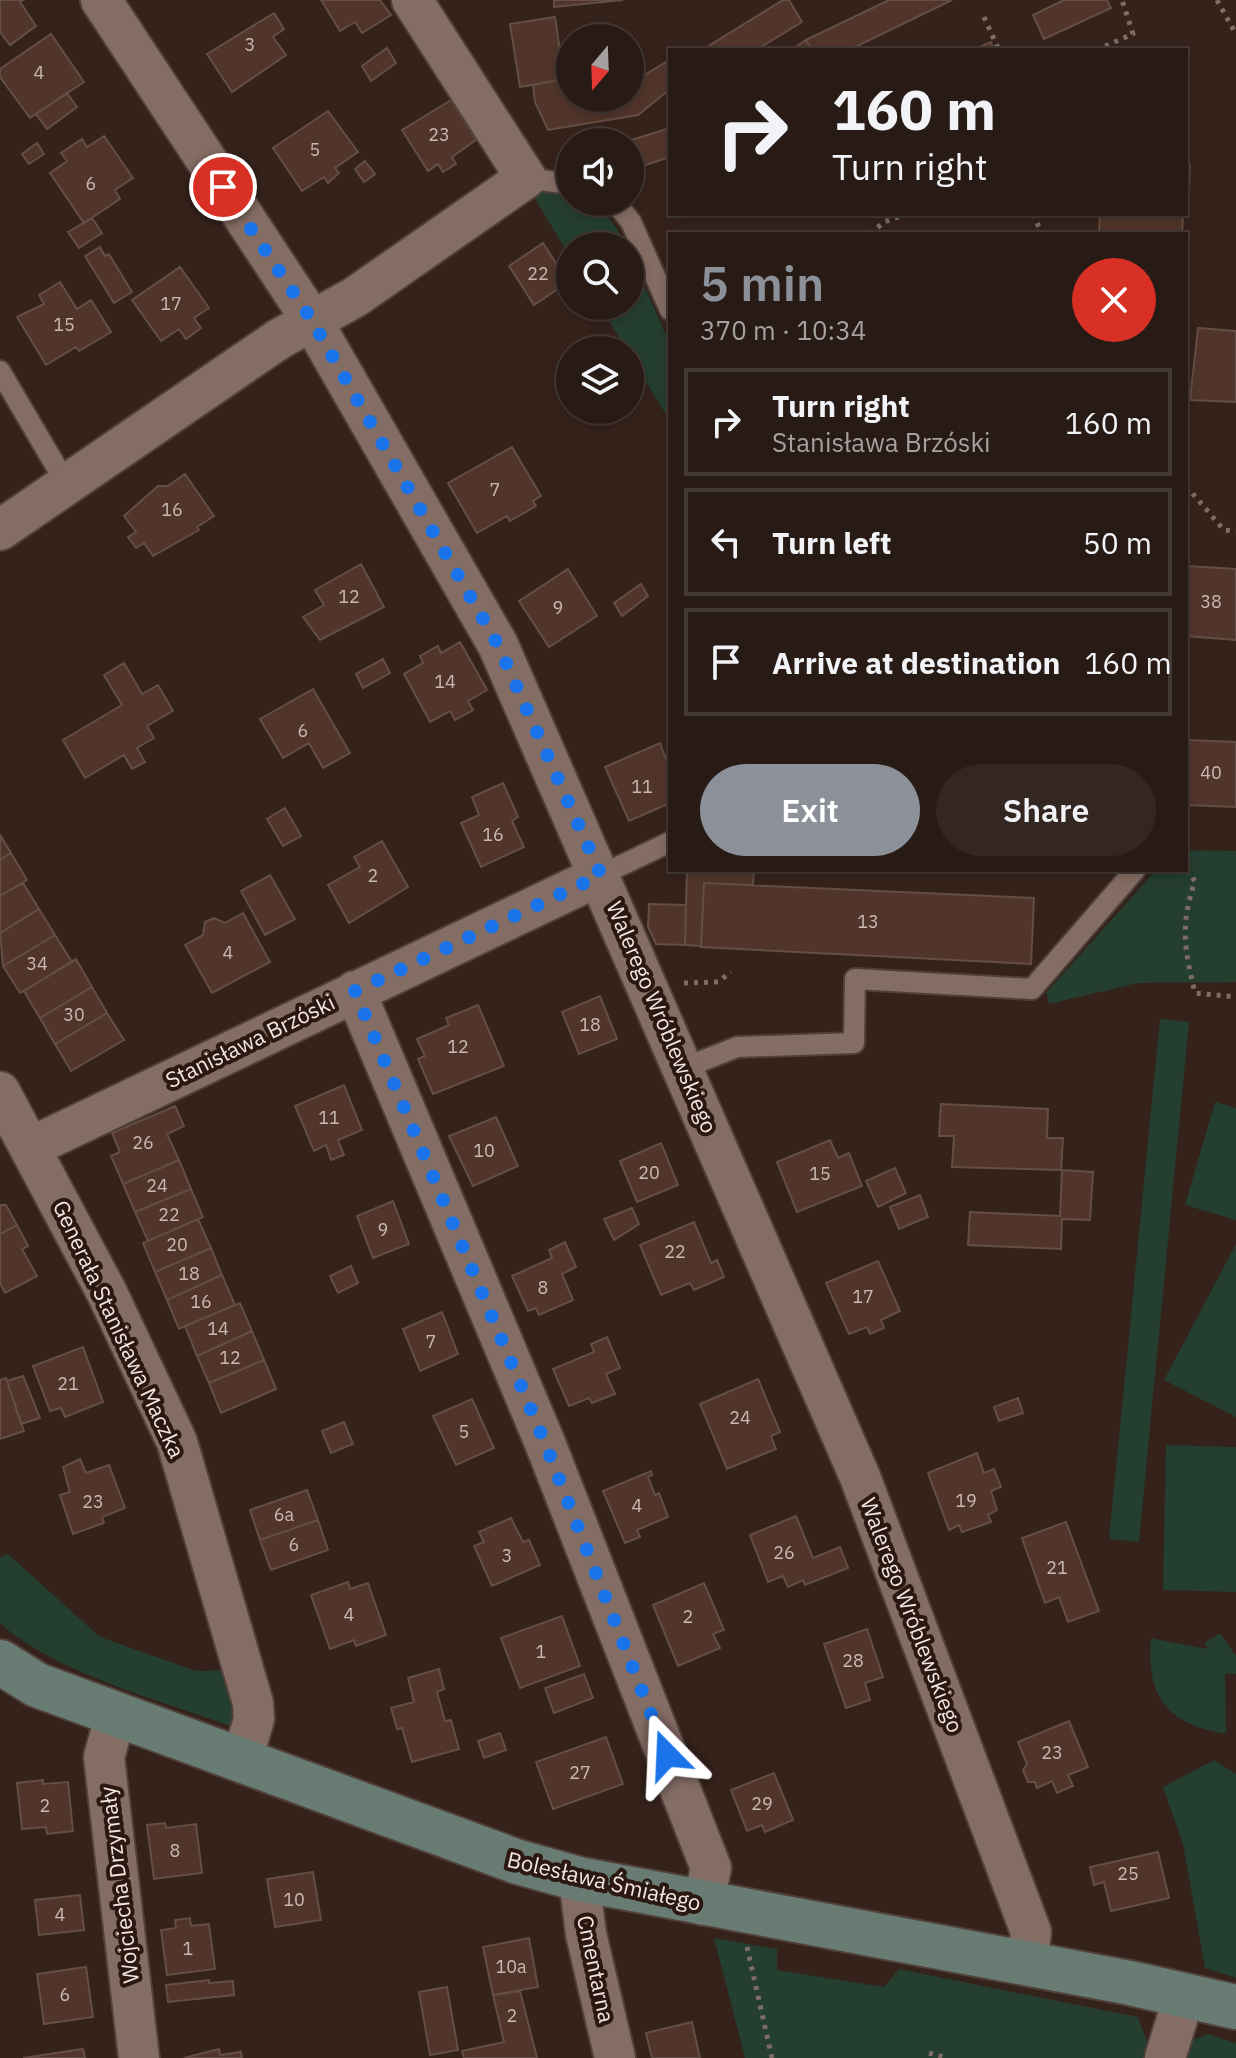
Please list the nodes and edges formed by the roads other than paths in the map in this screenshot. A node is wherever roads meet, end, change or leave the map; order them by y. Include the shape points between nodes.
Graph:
1 (101, 0) edge
2 (412, 0) edge
3 (526, 178) junction
4 (556, 182) edge
5 (626, 216) edge
6 (668, 305) edge
7 (311, 319) junction
8 (0, 371) edge
9 (67, 485) junction
10 (0, 530) edge
11 (668, 843) edge
12 (1133, 872) edge
13 (601, 875) junction
14 (355, 991) junction
15 (684, 1068) junction
16 (0, 1092) edge
17 (31, 1147) junction
18 (0, 1662) edge
19 (116, 1714) junction
20 (242, 1760) junction
21 (579, 1879) junction
22 (703, 1905) junction
23 (1027, 1965) junction
24 (1236, 2007) edge
25 (1178, 2016) dead end
26 (139, 2058) edge
27 (615, 2058) edge
28 (1165, 2058) edge

1 - 7 street, Walerego Wróblewskiego
2 - 3 street
3 - 4 lane
3 - 7 street via 355,297
5 - 6 lane
7 - 9 street
7 - 13 street, Walerego Wróblewskiego via 498,645
8 - 9 lane
9 - 10 street
11 - 13 lane
12 - 15 lane via 1032,989 855,979 854,1043 737,1047
13 - 14 street, Stanisława Brzóski
13 - 15 street, Walerego Wróblewskiego
14 - 17 street, Stanisława Brzóski
14 - 22 street via 545,1443 711,1868
15 - 23 street, Walerego Wróblewskiego via 860,1477 1031,1932
16 - 17 street, Generała Stanisława Maczka
17 - 20 street, Generała Stanisława Maczka via 177,1442 253,1703 254,1719
18 - 19 street, Bolesława Śmiałego via 37,1685
19 - 20 street, Bolesława Śmiałego
19 - 26 street, Wojciecha Drzymały via 104,1757
20 - 21 street, Bolesława Śmiałego via 506,1858
21 - 22 street, Bolesława Śmiałego
21 - 27 street, Cmentarna
22 - 23 street, Bolesława Śmiałego
23 - 24 street, Bolesława Śmiałego
25 - 28 street

